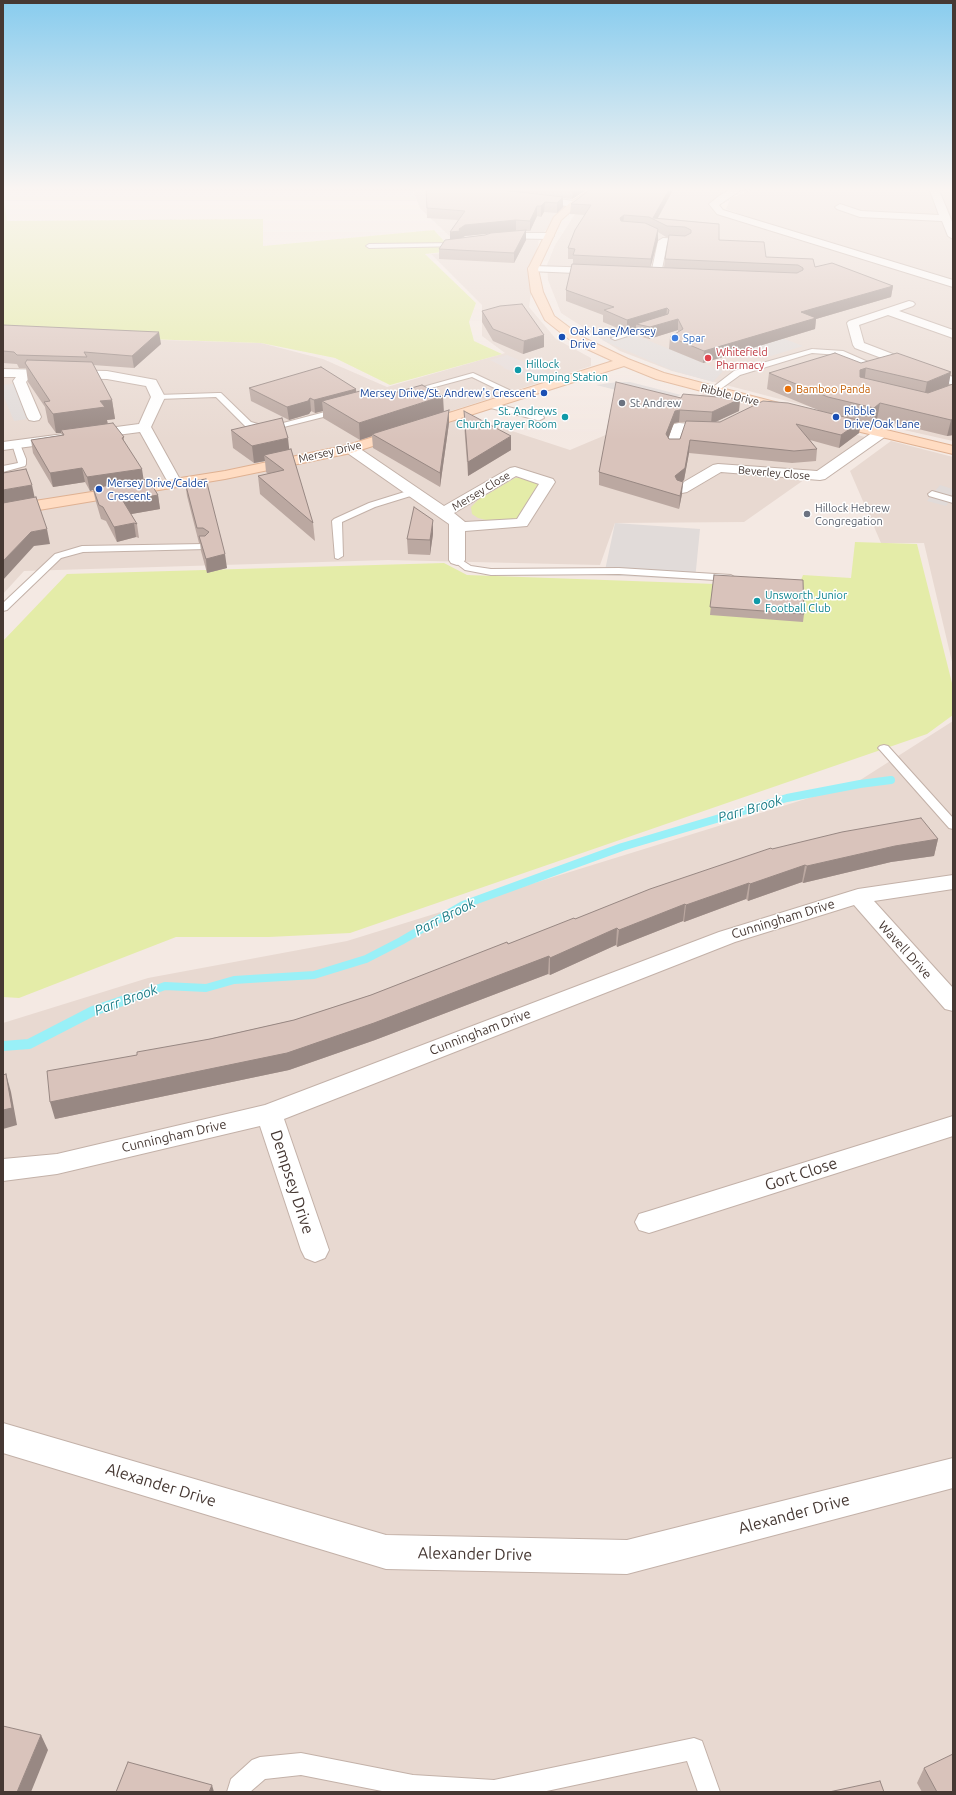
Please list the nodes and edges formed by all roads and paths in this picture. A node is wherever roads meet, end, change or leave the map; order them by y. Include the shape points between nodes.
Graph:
1 (533, 272) edge
2 (602, 272) edge
3 (608, 272) edge
4 (913, 272) edge
5 (953, 272) edge
6 (937, 279) junction
7 (953, 284) edge
8 (909, 304) dead end
9 (888, 311) junction
10 (658, 325) edge
11 (953, 334) edge
12 (615, 338) dead end
13 (624, 362) junction
14 (878, 368) edge
15 (3, 373) edge
16 (27, 373) junction
17 (953, 381) edge
18 (712, 391) junction
19 (404, 393) edge
20 (518, 396) junction
21 (158, 397) junction
22 (764, 404) junction
23 (490, 405) junction
24 (351, 407) edge
25 (746, 413) edge
26 (802, 413) edge
27 (34, 417) dead end
28 (818, 417) edge
29 (540, 418) dead end
30 (726, 423) edge
31 (144, 427) junction
32 (881, 433) junction
33 (10, 445) edge
34 (673, 447) edge
35 (351, 448) junction
36 (953, 450) edge
37 (3, 469) edge
38 (175, 483) junction
39 (682, 489) edge
40 (414, 492) junction
41 (932, 494) dead end
42 (953, 500) edge
43 (3, 511) edge
44 (444, 513) junction
45 (457, 527) junction
46 (204, 547) edge
47 (338, 556) dead end
48 (457, 560) joint
49 (742, 579) edge
50 (3, 608) edge
51 (884, 748) dead end
52 (953, 825) edge
53 (953, 882) edge
54 (858, 896) junction
55 (953, 1003) edge
56 (269, 1114) junction
57 (953, 1126) edge
58 (3, 1170) edge
59 (649, 1222) dead end
60 (315, 1250) dead end
61 (3, 1438) edge
62 (953, 1472) edge
63 (238, 1792) edge
64 (709, 1792) edge

1 - 13 street, Ribble Drive via 537,292 550,318 578,340
2 - 3 street
4 - 6 street
5 - 6 street
6 - 7 street
8 - 9 street
9 - 11 street
9 - 17 street via 853,323 859,344
10 - 12 lane
13 - 18 street, Ribble Drive via 660,376
13 - 20 street, Mersey Drive
14 - 18 lane via 840,353 812,351 737,373
15 - 16 street
16 - 21 street via 107,375 151,383
16 - 27 street via 19,382
18 - 22 street, Ribble Drive
19 - 20 lane via 473,375
20 - 23 street, Mersey Drive
21 - 24 lane via 218,395 248,424 268,429
21 - 31 street
22 - 25 street
22 - 26 street, Ribble Drive
23 - 29 lane
23 - 35 street, Mersey Drive
28 - 32 street
30 - 34 street via 713,430 679,427
31 - 33 street
31 - 38 street
32 - 36 street
32 - 39 street, Beverley Close via 820,476 718,468
33 - 37 lane via 22,459 22,464
35 - 38 street, Mersey Drive
35 - 40 street, Mersey Close
38 - 43 street, Mersey Drive
40 - 44 street, Mersey Close
40 - 47 lane via 372,505 337,521
41 - 42 lane
44 - 45 street, Mersey Close via 457,522
44 - 45 street, Mersey Close via 515,471 548,482 522,524
45 - 48 street, Mersey Close
46 - 50 lane via 82,550 58,556
48 - 49 lane via 468,568 491,572 619,571
51 - 52 lane
53 - 54 street, Cunningham Drive
54 - 55 street, Wavell Drive
54 - 56 street, Cunningham Drive via 727,937
56 - 58 street, Cunningham Drive via 57,1164
56 - 60 street, Dempsey Drive
57 - 59 street, Gort Close
61 - 62 street, Alexander Drive via 386,1552 628,1557
63 - 64 lane via 239,1787 260,1768 301,1764 413,1786 494,1791 694,1749

